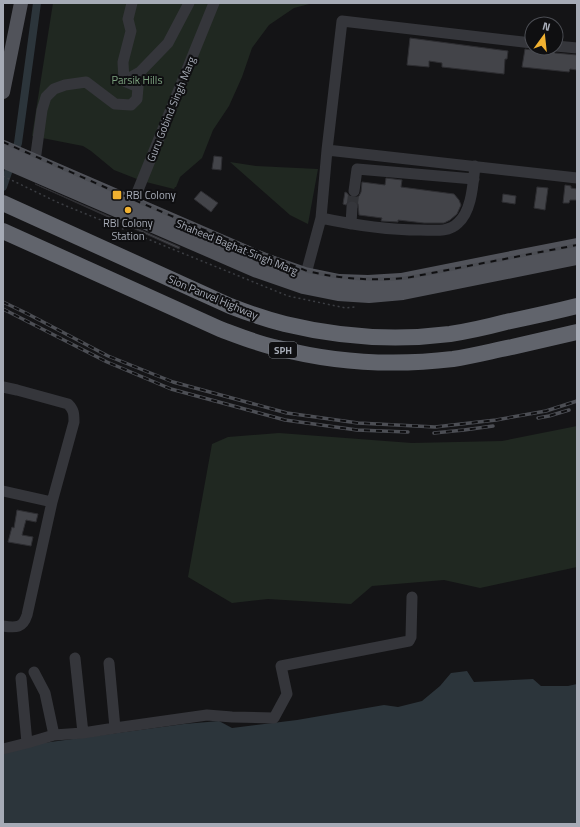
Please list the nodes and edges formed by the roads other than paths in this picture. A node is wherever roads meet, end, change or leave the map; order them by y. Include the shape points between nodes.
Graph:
1 (21, 3) edge
2 (132, 3) edge
3 (189, 3) edge
4 (214, 3) edge
5 (524, 42) edge
6 (564, 47) edge
7 (577, 48) edge
8 (124, 81) junction
9 (3, 92) edge
10 (327, 150) junction
11 (4, 152) edge
12 (31, 164) junction
13 (475, 166) junction
14 (577, 178) edge
15 (474, 179) junction
16 (354, 191) tunnel mouth
17 (3, 203) edge
18 (352, 207) tunnel mouth
19 (130, 209) junction
20 (321, 218) junction
21 (351, 224) junction
22 (6, 232) edge
23 (577, 245) edge
24 (577, 258) edge
25 (305, 276) junction
26 (577, 306) edge
27 (577, 332) edge
28 (3, 387) edge
29 (3, 491) edge
30 (52, 502) junction
31 (412, 597) dead end
32 (3, 626) edge
33 (75, 658) dead end
34 (109, 663) dead end
35 (34, 672) dead end
36 (21, 678) dead end
37 (116, 728) junction
38 (83, 733) junction
39 (54, 735) junction
40 (27, 743) junction
41 (3, 749) edge

1 - 9 main road
2 - 8 street via 128,19 131,31 123,62
3 - 8 street via 168,43 140,72
4 - 19 street, Guru Gobind Singh Marg
5 - 10 street via 342,21
6 - 7 street
8 - 12 street via 138,87 137,98 131,105 115,104 86,82 54,89 46,97 42,110
10 - 13 street
10 - 20 street
11 - 12 main road, Shaheed Baghat Singh Marg
12 - 19 main road, Shaheed Baghat Singh Marg
13 - 14 street
13 - 15 street
15 - 16 street via 357,169
15 - 21 street via 465,216 451,228 398,230
17 - 26 highway, Sion Panvel Highway / SPH via 230,306 310,330 366,337 422,337 478,329
18 - 21 street
19 - 25 main road, Shaheed Baghat Singh Marg via 257,271
20 - 21 street
20 - 25 street
22 - 27 highway, SPH via 220,329 248,340 306,355 365,362 424,362 483,354
23 - 25 main road, Shaheed Baghat Singh Marg via 401,280 340,281
24 - 25 main road, Shaheed Baghat Singh Marg via 403,293 369,296 338,294
28 - 30 street via 68,404 72,408 74,422
29 - 30 street
30 - 32 street via 25,622 12,628
31 - 37 street via 409,641 281,666 287,694 274,718 207,715
33 - 38 street
34 - 37 street
35 - 39 street via 46,693
36 - 40 street
37 - 38 street
38 - 39 street
39 - 40 street
40 - 41 street

